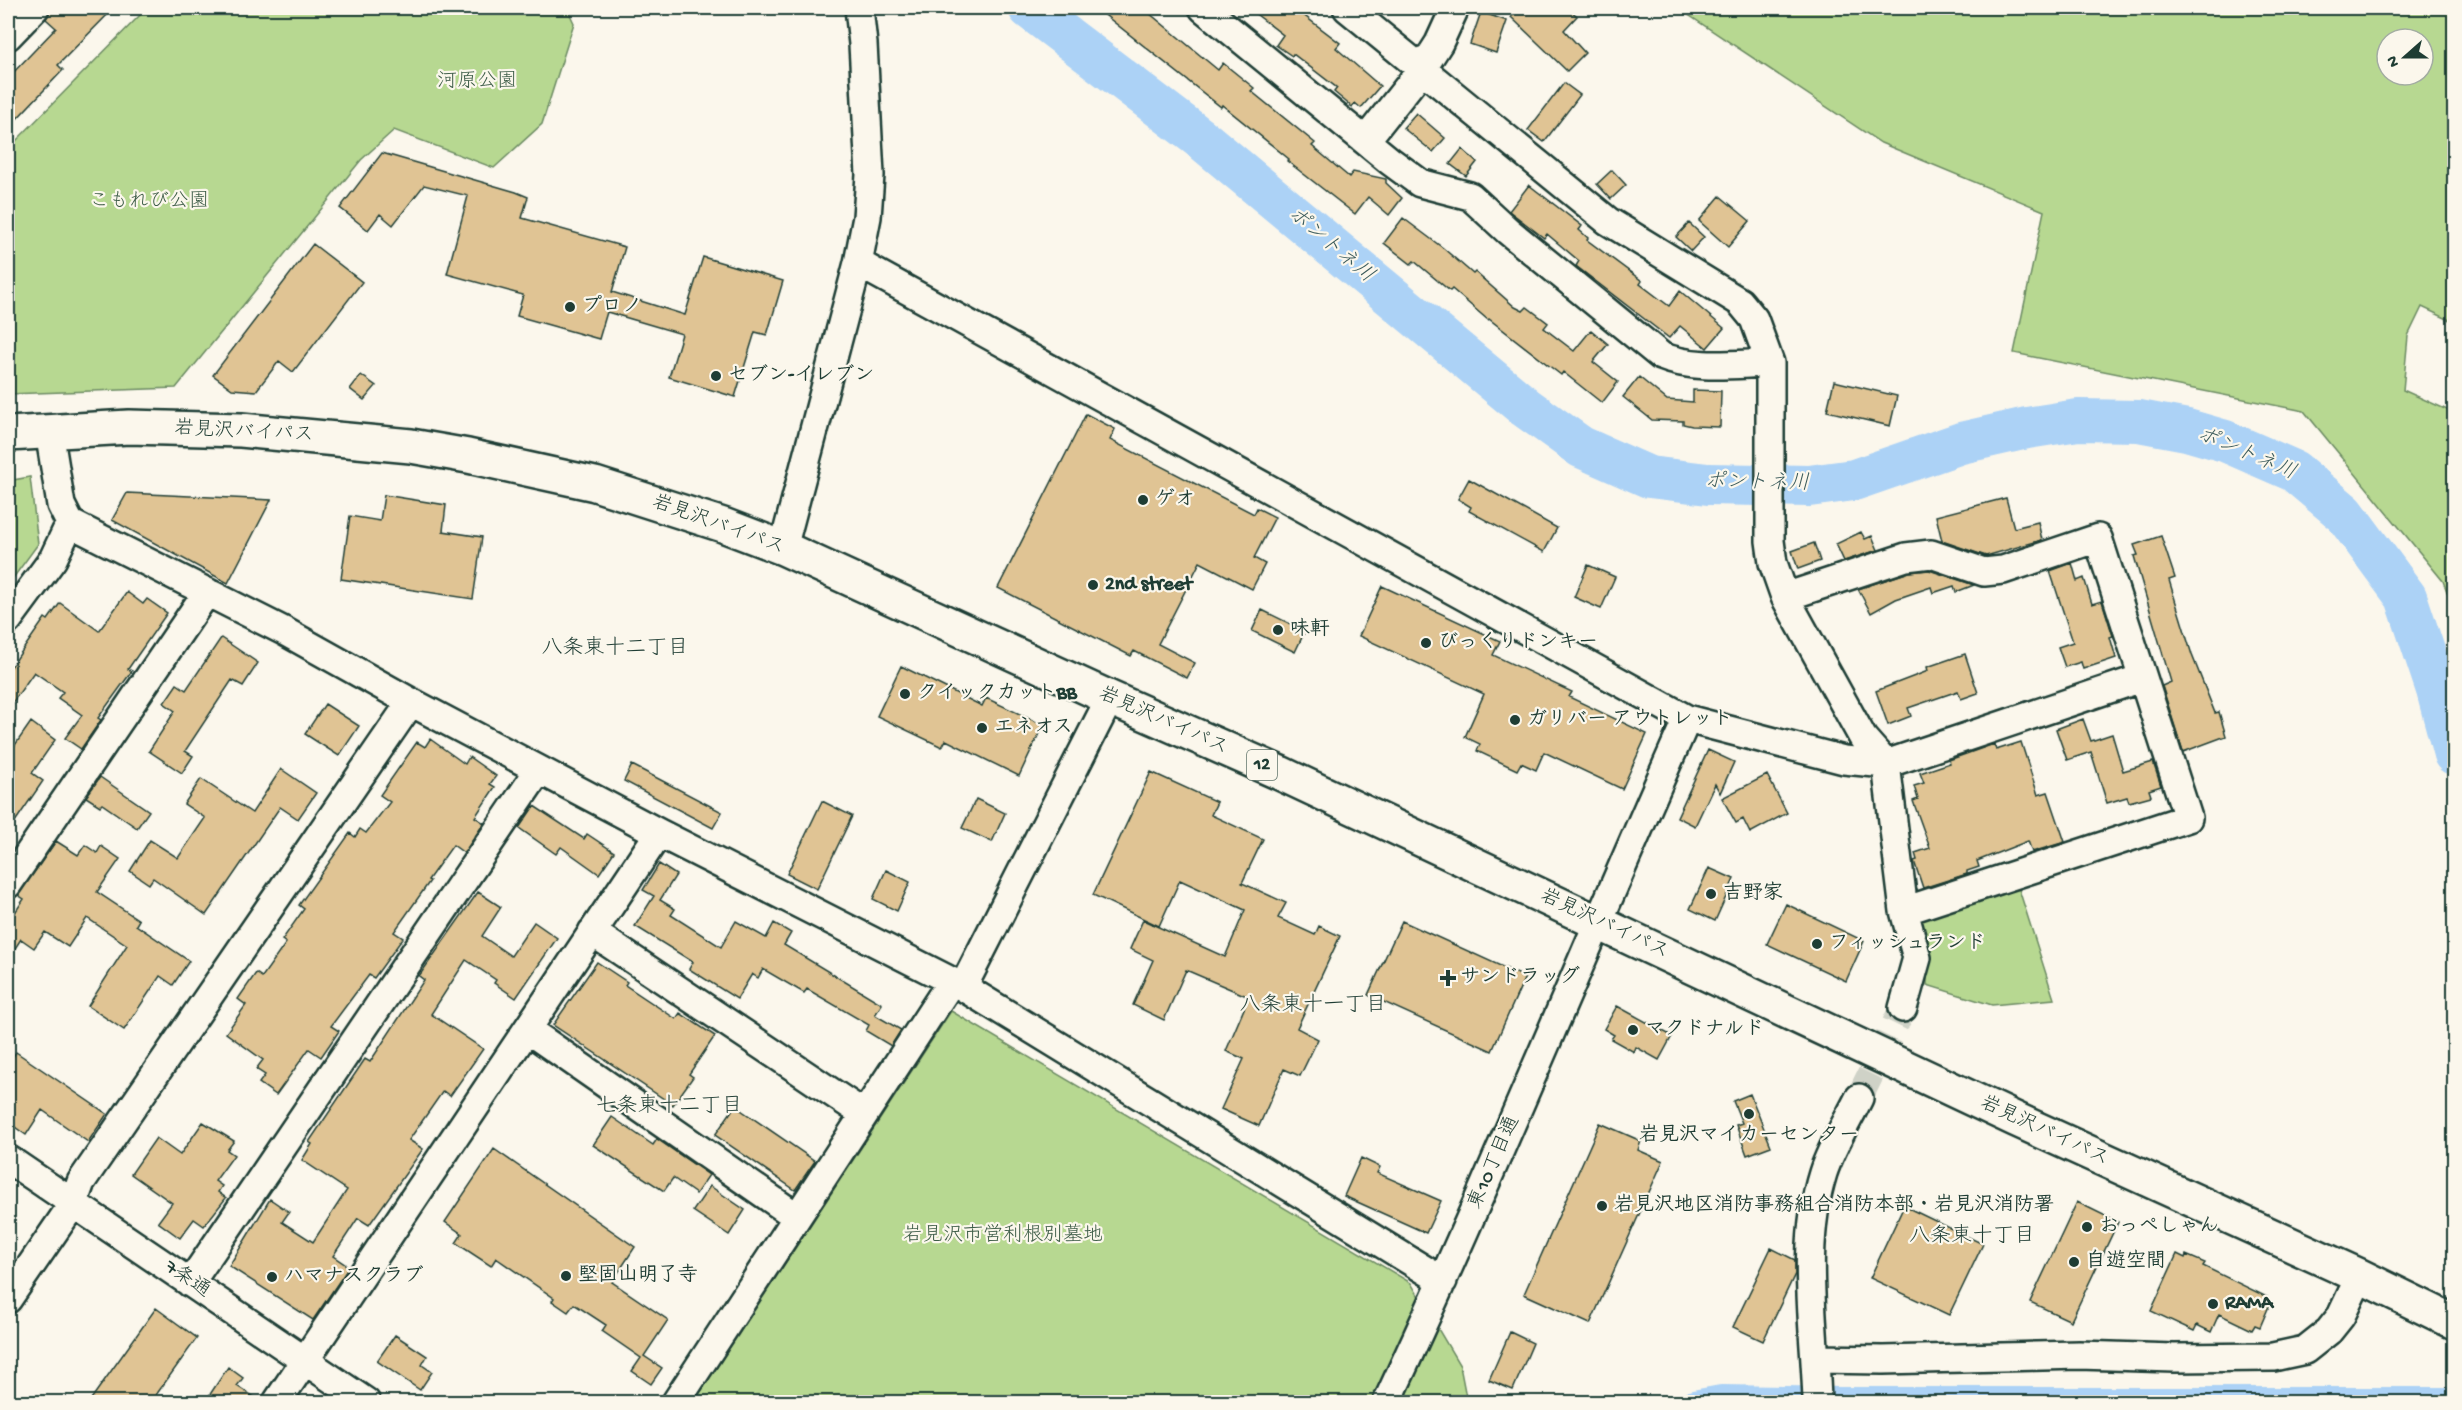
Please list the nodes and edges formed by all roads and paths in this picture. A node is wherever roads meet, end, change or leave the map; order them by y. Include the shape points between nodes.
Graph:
1 (35, 8) edge
2 (859, 8) edge
3 (1203, 8) edge
4 (1347, 8) edge
5 (1455, 8) edge
6 (8, 36) edge
7 (1423, 68) junction
8 (1366, 140) junction
9 (858, 263) junction
10 (1770, 363) junction
11 (49, 431) junction
12 (8, 434) edge
13 (70, 523) junction
14 (783, 548) junction
15 (207, 592) junction
16 (1785, 597) junction
17 (8, 620) edge
18 (2142, 678) junction
19 (1110, 698) junction
20 (411, 702) junction
21 (1687, 719) junction
22 (1886, 764) junction
23 (539, 770) junction
24 (659, 833) junction
25 (8, 884) edge
26 (1904, 911) junction
27 (1598, 922) junction
28 (592, 933) junction
29 (957, 985) junction
30 (1903, 1008) tunnel mouth
31 (528, 1030) junction
32 (1859, 1098) tunnel mouth
33 (864, 1114) junction
34 (8, 1159) edge
35 (73, 1204) junction
36 (797, 1217) junction
37 (2360, 1276) junction
38 (1443, 1281) junction
39 (190, 1283) junction
40 (8, 1299) edge
41 (2454, 1322) edge
42 (305, 1361) junction
43 (1817, 1380) edge
44 (277, 1402) edge
45 (366, 1402) edge
46 (676, 1402) edge
47 (1387, 1402) edge

1 - 6 street
2 - 9 street via 870,175
3 - 8 street
4 - 7 street
5 - 7 street
7 - 8 street
7 - 10 street via 1608,221 1740,302 1754,319
8 - 10 street via 1420,183 1470,196 1661,356 1701,365
9 - 14 street
9 - 21 street
10 - 16 street via 1770,525 1773,563
11 - 12 highway, 岩見沢バイパス / 12
11 - 13 street via 61,505
11 - 14 highway, 岩見沢バイパス / 12 via 242,430 411,446 595,484
13 - 15 street
13 - 17 street via 53,559
14 - 19 highway, 岩見沢バイパス / 12
15 - 20 street
15 - 25 street
16 - 18 street via 1906,557 1931,554 1984,572 2003,570 2098,538
16 - 22 street via 1863,738
18 - 22 street
18 - 26 street via 2188,818
19 - 27 highway, 岩見沢バイパス / 12
19 - 29 street
20 - 23 street
20 - 35 street via 81,1182
21 - 22 street via 1844,760
21 - 27 street, 東10丁目通
22 - 26 street
23 - 24 street
23 - 39 street
24 - 28 street
24 - 29 street
26 - 30 street via 1917,958
27 - 37 highway, 岩見沢バイパス / 12 via 2004,1114
27 - 38 street, 東10丁目通
28 - 31 street
28 - 33 street
29 - 33 street
29 - 38 street
31 - 36 street
31 - 42 street
32 - 43 street via 1824,1171 1815,1206 1812,1262
33 - 36 street
34 - 35 street, 7条通
35 - 39 street, 7条通
35 - 40 street
36 - 46 street
37 - 41 highway, 岩見沢バイパス / 12
37 - 43 street via 2330,1330 2305,1350 2273,1357 2079,1355 1883,1360
38 - 47 street, 東10丁目通
39 - 42 street, 7条通
42 - 44 street
42 - 45 street, 7条通

